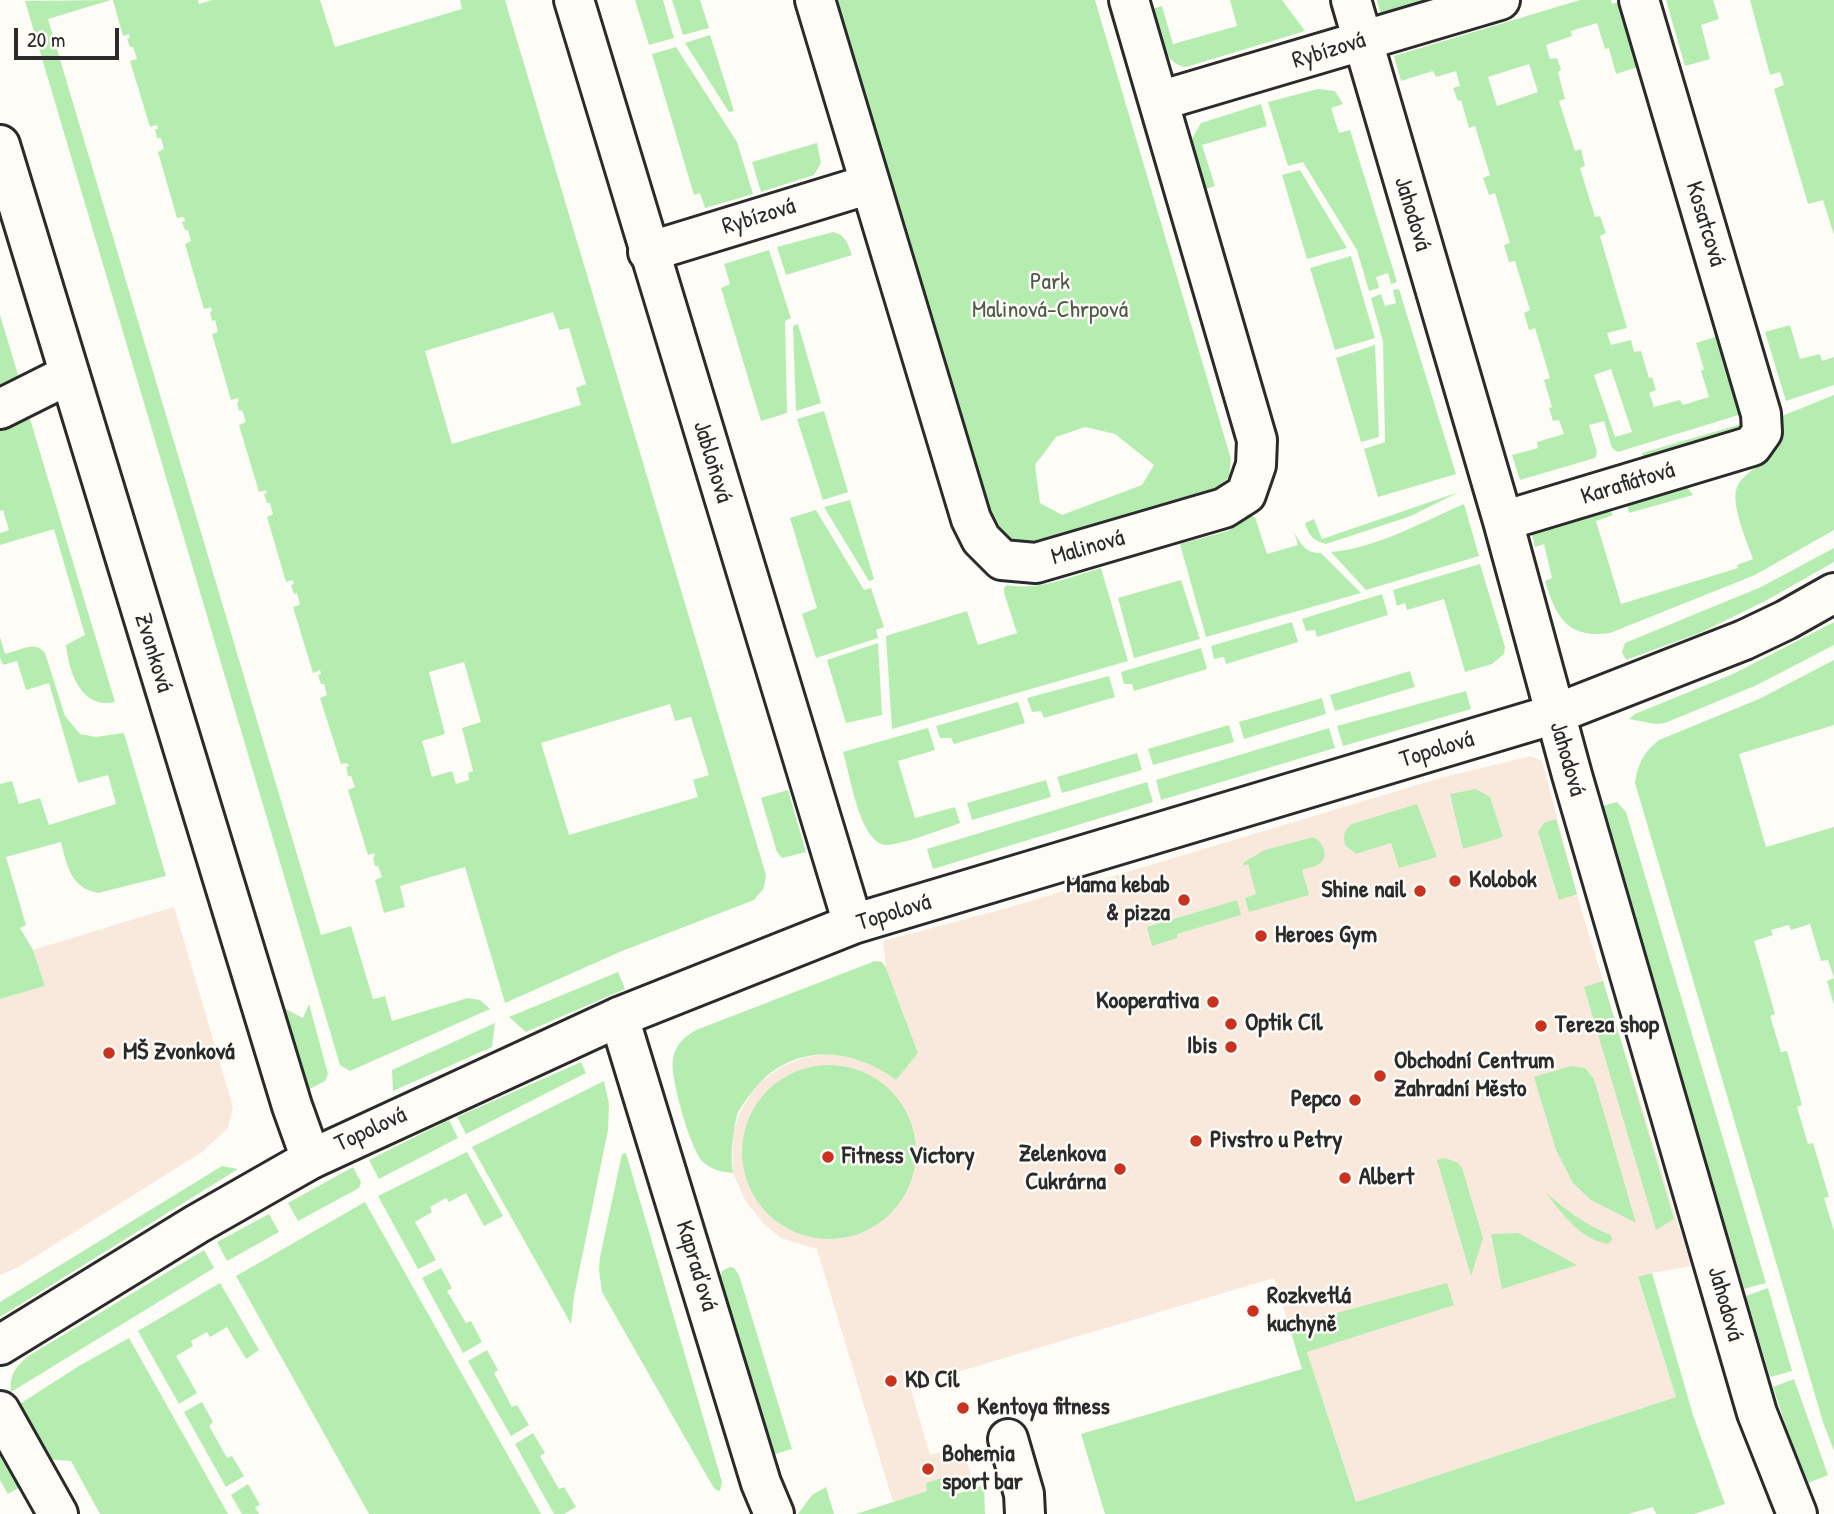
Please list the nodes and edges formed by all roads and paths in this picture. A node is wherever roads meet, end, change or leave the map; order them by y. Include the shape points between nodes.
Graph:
1 (574, 0) edge
2 (815, 0) edge
3 (1129, 0) edge
4 (1350, 0) edge
5 (1500, 0) edge
6 (1639, 0) edge
7 (1362, 41) junction
8 (1159, 101) junction
9 (0, 145) edge
10 (870, 184) junction
11 (648, 252) junction
12 (68, 375) junction
13 (0, 409) edge
14 (1752, 446) joint
15 (1503, 521) junction
16 (1834, 593) edge
17 (1555, 714) junction
18 (853, 924) junction
19 (619, 1017) junction
20 (311, 1159) junction
21 (0, 1345) edge
22 (0, 1411) edge
23 (1008, 1439) dead end
24 (58, 1514) edge
25 (774, 1514) edge
26 (1025, 1514) edge
27 (1797, 1514) edge

1 - 11 street, Jabloňová
2 - 10 street, Malinová
3 - 8 street, Malinová
4 - 7 street, Jahodová
5 - 7 street, Rybízová
6 - 14 street, Kosatcová via 1762,414 1762,432
7 - 8 street, Rybízová
7 - 15 street, Jahodová
8 - 10 street, Malinová via 1257,440 1256,465 1247,494 1224,508 1098,546 1036,563 1002,561 981,539 967,506
9 - 12 street, Zvonková
10 - 11 street, Rybízová
11 - 18 street, Jabloňová
12 - 13 street
12 - 20 street, Zvonková
14 - 15 street, Karafiátová
15 - 17 street, Jahodová
16 - 17 street, Topolová via 1744,640
17 - 18 street, Topolová
17 - 27 street, Jahodová via 1757,1413
18 - 19 street, Topolová
19 - 20 street, Topolová
19 - 25 street, Kapraďová
20 - 21 street, Topolová
22 - 24 street
23 - 26 street

